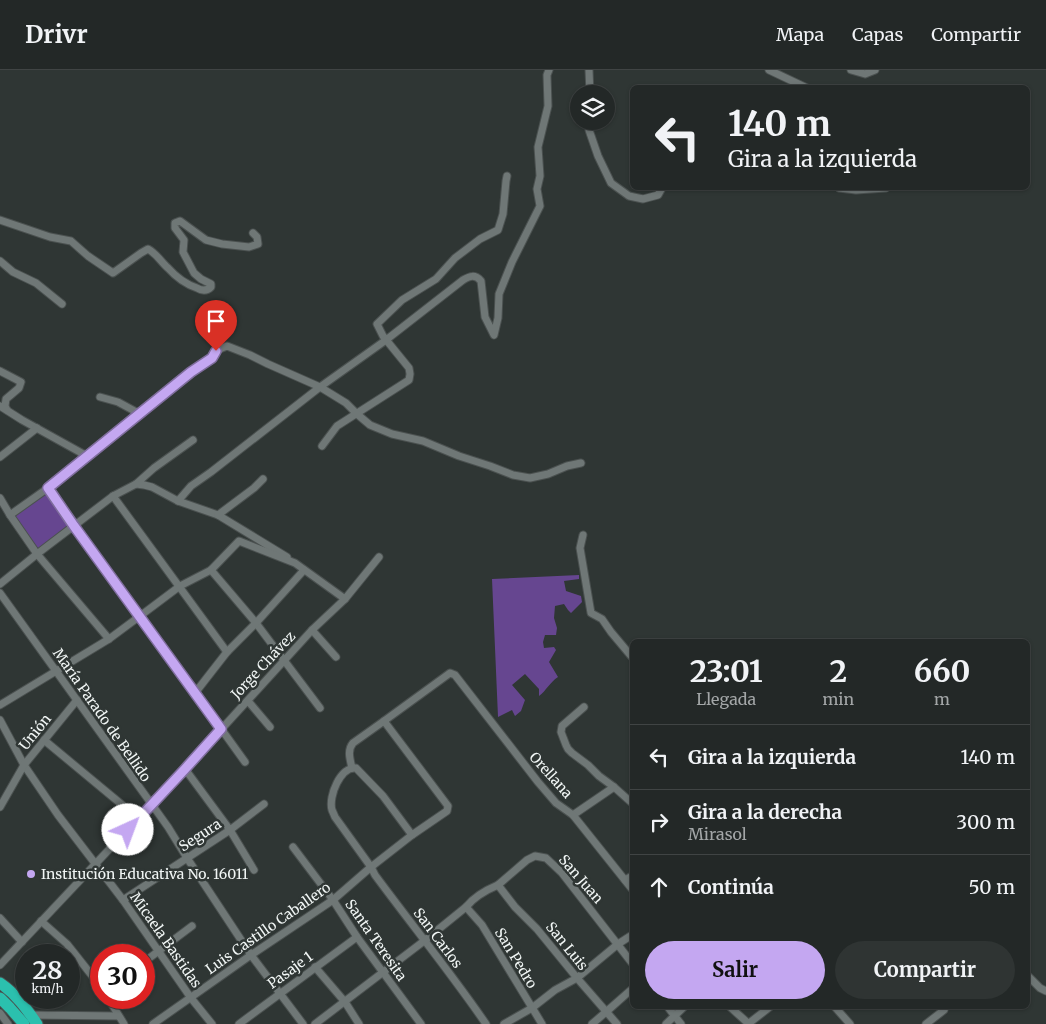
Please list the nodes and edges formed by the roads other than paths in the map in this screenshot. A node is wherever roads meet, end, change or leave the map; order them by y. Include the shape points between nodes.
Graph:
1 (549, 70) edge
2 (590, 70) edge
3 (768, 70) edge
4 (852, 70) edge
5 (875, 70) edge
6 (590, 85) edge
7 (801, 85) edge
8 (589, 130) edge
9 (507, 176) dead end
10 (661, 190) edge
11 (0, 220) edge
12 (253, 232) dead end
13 (0, 261) edge
14 (62, 304) dead end
15 (386, 340) junction
16 (0, 371) edge
17 (320, 387) junction
18 (100, 397) dead end
19 (0, 406) edge
20 (7, 410) junction
21 (140, 414) junction
22 (357, 414) junction
23 (36, 428) junction
24 (193, 440) dead end
25 (322, 446) dead end
26 (87, 456) junction
27 (0, 457) edge
28 (582, 463) dead end
29 (264, 479) dead end
30 (136, 484) junction
31 (48, 488) junction
32 (113, 496) junction
33 (0, 498) edge
34 (178, 501) junction
35 (10, 515) junction
36 (218, 515) junction
37 (74, 526) junction
38 (583, 535) dead end
39 (36, 554) junction
40 (379, 557) dead end
41 (296, 563) junction
42 (211, 570) junction
43 (304, 570) junction
44 (0, 584) edge
45 (180, 586) junction
46 (0, 593) edge
47 (345, 599) junction
48 (140, 616) junction
49 (256, 624) junction
50 (312, 630) junction
51 (109, 639) junction
52 (227, 652) junction
53 (630, 654) edge
54 (336, 657) dead end
55 (285, 661) junction
56 (56, 671) junction
57 (195, 693) junction
58 (77, 700) junction
59 (248, 701) junction
60 (0, 705) edge
61 (584, 707) dead end
62 (320, 708) dead end
63 (0, 720) edge
64 (384, 721) junction
65 (270, 727) dead end
66 (221, 729) junction
67 (44, 740) junction
68 (244, 762) dead end
69 (24, 765) junction
70 (352, 768) junction
71 (185, 769) junction
72 (614, 787) junction
73 (630, 801) edge
74 (264, 804) dead end
75 (151, 805) junction
76 (0, 807) edge
77 (573, 815) junction
78 (138, 818) junction
79 (230, 830) junction
80 (412, 835) junction
81 (293, 847) dead end
82 (187, 858) junction
83 (96, 864) junction
84 (371, 867) junction
85 (254, 870) dead end
86 (630, 877) edge
87 (625, 880) junction
88 (498, 885) junction
89 (630, 886) edge
90 (123, 900) junction
91 (333, 900) junction
92 (466, 907) junction
93 (0, 918) edge
94 (42, 921) junction
95 (192, 926) dead end
96 (630, 936) edge
97 (357, 937) junction
98 (424, 941) junction
99 (22, 942) junction
100 (618, 944) junction
101 (159, 951) junction
102 (155, 954) edge
103 (251, 955) junction
104 (630, 960) edge
105 (0, 965) edge
106 (316, 967) junction
107 (90, 972) edge
108 (382, 973) junction
109 (577, 978) junction
110 (1030, 978) edge
111 (0, 983) edge
112 (630, 991) edge
113 (1046, 991) edge
114 (280, 993) junction
115 (0, 998) edge
116 (191, 998) junction
117 (345, 1002) junction
118 (532, 1008) junction
119 (114, 1009) edge
120 (669, 1009) edge
121 (683, 1009) edge
122 (732, 1009) edge
123 (767, 1009) edge
124 (836, 1009) edge
125 (944, 1010) dead end
126 (606, 1012) junction
127 (0, 1013) edge
128 (118, 1016) junction
129 (675, 1016) junction
130 (31, 1021) edge
131 (8, 1024) edge
132 (124, 1024) edge
133 (153, 1024) edge
134 (212, 1024) edge
135 (239, 1024) edge
136 (304, 1024) edge
137 (315, 1024) edge
138 (359, 1024) edge
139 (420, 1024) edge
140 (486, 1024) edge
141 (504, 1024) edge
142 (542, 1024) edge
143 (592, 1024) edge
144 (617, 1024) edge
145 (666, 1024) edge
146 (681, 1024) edge
147 (748, 1024) edge
148 (850, 1024) edge
149 (926, 1024) edge

1 - 15 street via 548,106 538,147 540,206 499,294 494,335 485,317 481,281 469,276
2 - 6 street
3 - 7 street
4 - 5 street via 865,74
8 - 10 street via 611,184 629,196 643,199 658,195
9 - 15 street via 498,230 455,258 436,279 402,300 376,324
11 - 12 street via 71,241 113,273 140,253 154,252 177,278 201,290 208,290 211,284 194,273 183,252 184,240 175,223 180,221 206,240 222,244 249,247 258,244 258,237
13 - 14 street
15 - 17 street
15 - 22 street via 409,368 409,380
16 - 20 street via 21,382 6,399
17 - 21 street via 227,346 216,351 212,358
17 - 22 street
17 - 34 street via 190,486
18 - 21 street
19 - 20 street
20 - 23 street
21 - 26 street
22 - 25 street via 337,426
22 - 28 street via 392,434 423,441 512,475 530,478
23 - 26 street
23 - 27 street
24 - 30 street
26 - 31 street
29 - 36 street
30 - 32 street
30 - 34 street via 152,487
31 - 35 street
31 - 37 street
32 - 37 street
32 - 45 street
33 - 35 street
34 - 36 street
35 - 39 street
36 - 41 street
37 - 39 street
37 - 48 street
38 - 53 street via 580,548 591,613 602,619
39 - 44 street
39 - 51 street
40 - 47 street, Jorge Chávez
41 - 42 street via 239,541
41 - 43 street
42 - 45 street
42 - 49 street
43 - 47 street
43 - 49 street
45 - 48 street
45 - 52 street
46 - 56 street, María Parado de Bellido
47 - 50 street, Jorge Chávez
48 - 51 street
48 - 57 street
49 - 52 street
49 - 55 street
50 - 54 street
50 - 55 street, Jorge Chávez
51 - 56 street
52 - 57 street
55 - 59 street, Jorge Chávez
55 - 62 street
56 - 58 street, María Parado de Bellido
56 - 60 street
57 - 66 street
58 - 67 street, Unión
58 - 75 street, María Parado de Bellido
59 - 65 street
59 - 66 street, Jorge Chávez
61 - 72 street via 562,726 563,739 568,749
63 - 69 street, Micaela Bastidas
64 - 70 street via 350,746
64 - 77 street, Orellana via 450,673 455,675 538,782 556,803
64 - 80 street, Luis Castillo Caballero via 448,806 447,811
66 - 68 street
66 - 71 street, Jorge Chávez
67 - 69 street, Unión
67 - 78 street
69 - 76 street, Unión
69 - 83 street, Micaela Bastidas
70 - 80 street via 356,768 383,796
70 - 84 street, San Carlos via 334,786 332,810
71 - 75 street, Jorge Chávez
71 - 79 street
72 - 73 street
72 - 77 street
74 - 79 street, Segura
75 - 78 street, Jorge Chávez
75 - 82 street, María Parado de Bellido
77 - 87 street, Orellana
78 - 83 street, Jorge Chávez
79 - 82 street, Segura
79 - 85 street
80 - 84 street, Luis Castillo Caballero
81 - 91 street, Santa Teresita
82 - 90 street, Segura
82 - 103 street, María Parado de Bellido
83 - 90 street, Micaela Bastidas
83 - 94 street, Jorge Chávez
84 - 91 street, Luis Castillo Caballero
84 - 98 street, San Carlos
86 - 87 street
87 - 89 street, Orellana
88 - 92 street
88 - 100 street, San Juan via 527,860 535,856 546,858 562,873
88 - 109 street, San Luis
90 - 101 street, Micaela Bastidas
91 - 97 street, Santa Teresita
91 - 103 street, Luis Castillo Caballero
92 - 98 street
92 - 118 street, San Pedro via 482,925
93 - 99 street
94 - 99 street, Jorge Chávez
94 - 107 street via 67,944
95 - 101 street
96 - 100 street
97 - 106 street, Pasaje 1
97 - 108 street, Santa Teresita
98 - 108 street
98 - 140 street, San Carlos
99 - 105 street, Jorge Chávez
100 - 104 street, San Juan
100 - 109 street
101 - 102 street
101 - 116 street, Micaela Bastidas
103 - 114 street, María Parado de Bellido
103 - 116 street, Luis Castillo Caballero
106 - 114 street, Pasaje 1
106 - 117 street
108 - 117 street
108 - 139 street, Santa Teresita
109 - 118 street
109 - 126 street, San Luis
110 - 113 street
111 - 130 highway via 22,1003
112 - 126 street
114 - 135 street, Pasaje 1
114 - 136 street, María Parado de Bellido
115 - 130 highway
116 - 133 street, Luis Castillo Caballero
116 - 134 street, Micaela Bastidas
117 - 137 street
117 - 138 street
118 - 141 street
118 - 142 street, San Pedro
119 - 128 street
120 - 129 street
121 - 129 street
122 - 147 street
123 - 147 street
124 - 148 street
125 - 149 street
126 - 143 street
126 - 144 street, San Luis
127 - 131 street
128 - 130 street
128 - 132 street
129 - 145 street
129 - 146 street

